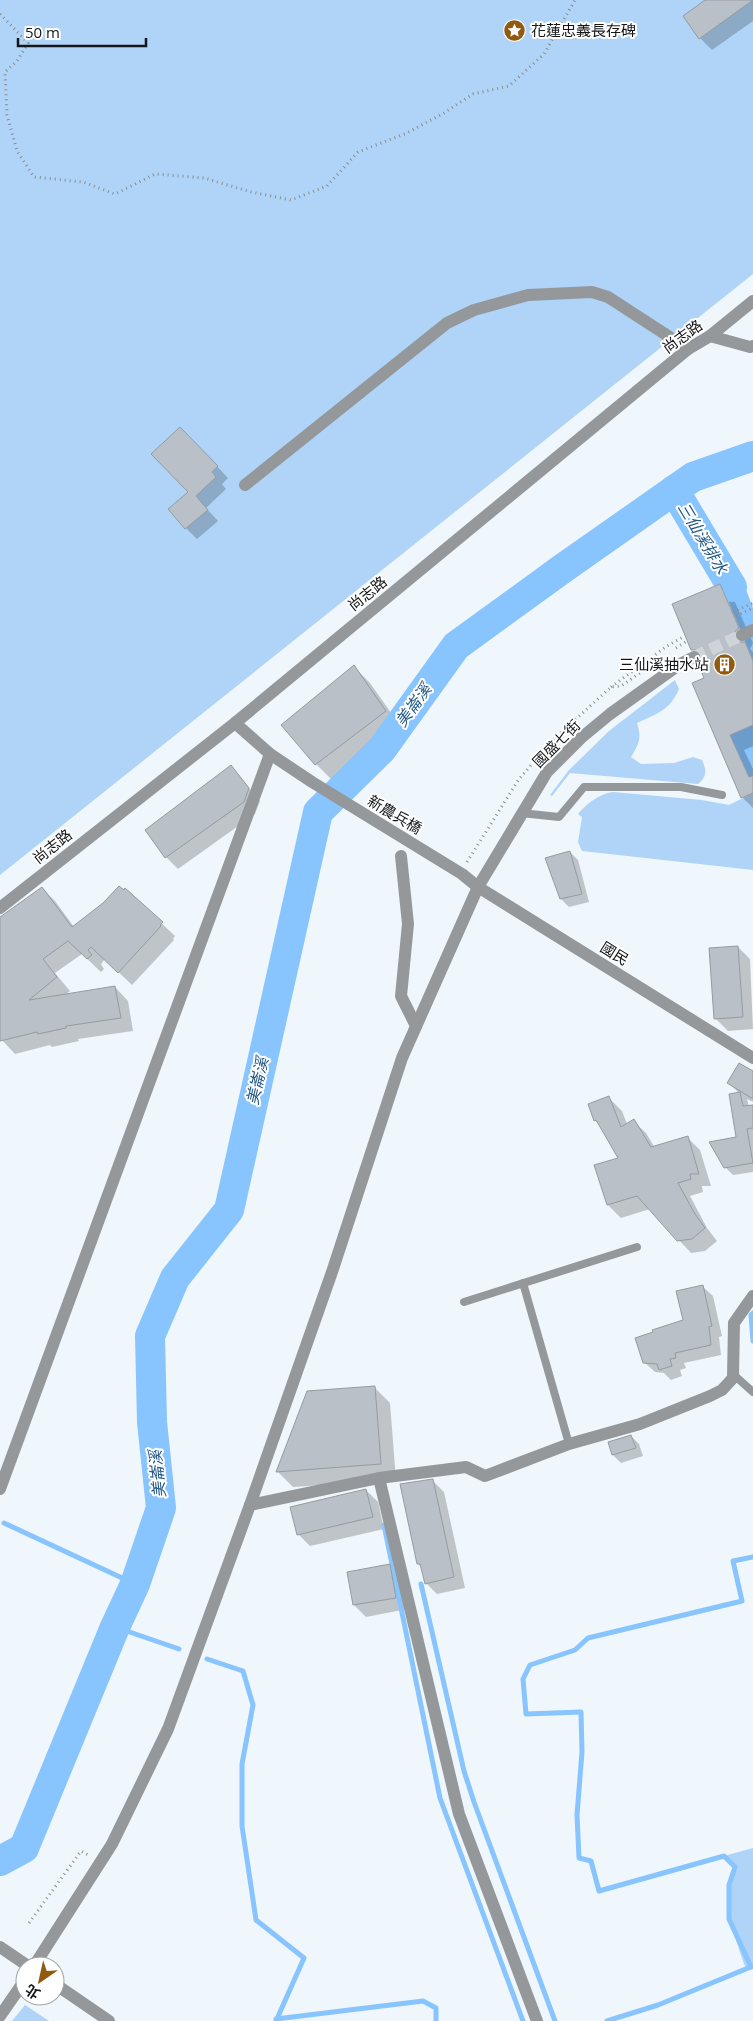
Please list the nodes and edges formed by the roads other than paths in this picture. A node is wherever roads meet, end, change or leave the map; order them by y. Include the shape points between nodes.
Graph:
1 (753, 301) edge
2 (710, 336) junction
3 (753, 346) edge
4 (688, 350) junction
5 (245, 485) dead end
6 (694, 657) tunnel mouth
7 (235, 723) junction
8 (270, 754) junction
9 (722, 795) dead end
10 (521, 813) junction
11 (402, 856) dead end
12 (462, 874) joint
13 (478, 887) junction
14 (0, 908) edge
15 (416, 1026) junction
16 (753, 1058) edge
17 (637, 1247) dead end
18 (523, 1283) junction
19 (753, 1296) edge
20 (464, 1302) dead end
21 (734, 1375) junction
22 (753, 1392) edge
23 (569, 1444) junction
24 (379, 1478) junction
25 (0, 1489) edge
26 (250, 1505) junction
27 (0, 1947) edge
28 (40, 1956) edge
29 (15, 1957) edge
30 (65, 1991) edge
31 (15, 1994) edge
32 (0, 2016) edge
33 (109, 2021) edge
34 (537, 2021) edge

1 - 2 street, 尚志路
2 - 3 street
2 - 4 street, 尚志路
4 - 5 street via 608,296 592,292 528,296 474,310 447,323
4 - 7 street, 尚志路
6 - 10 street, 國盛七街 via 672,669 581,738 547,772
7 - 8 street, 新農兵橋
7 - 14 street, 尚志路
8 - 12 street, 新農兵橋
8 - 25 street
9 - 10 lane via 681,787 584,787 559,818
10 - 13 street, 國盛七街
11 - 15 street via 408,924 401,996
12 - 13 street, 國民
13 - 15 street, 國盛七街
13 - 16 street, 國民
15 - 26 street, 國盛七街 via 402,1058 332,1272
17 - 18 lane
18 - 20 lane
18 - 23 lane
19 - 21 street via 734,1323
21 - 22 lane
21 - 23 street via 722,1390 710,1396 640,1424
23 - 24 street via 485,1476 466,1467
24 - 26 street
24 - 34 street via 459,1814
26 - 28 street, 國盛七街 via 168,1728 112,1844
27 - 29 street, bridge
30 - 33 street
31 - 32 street

